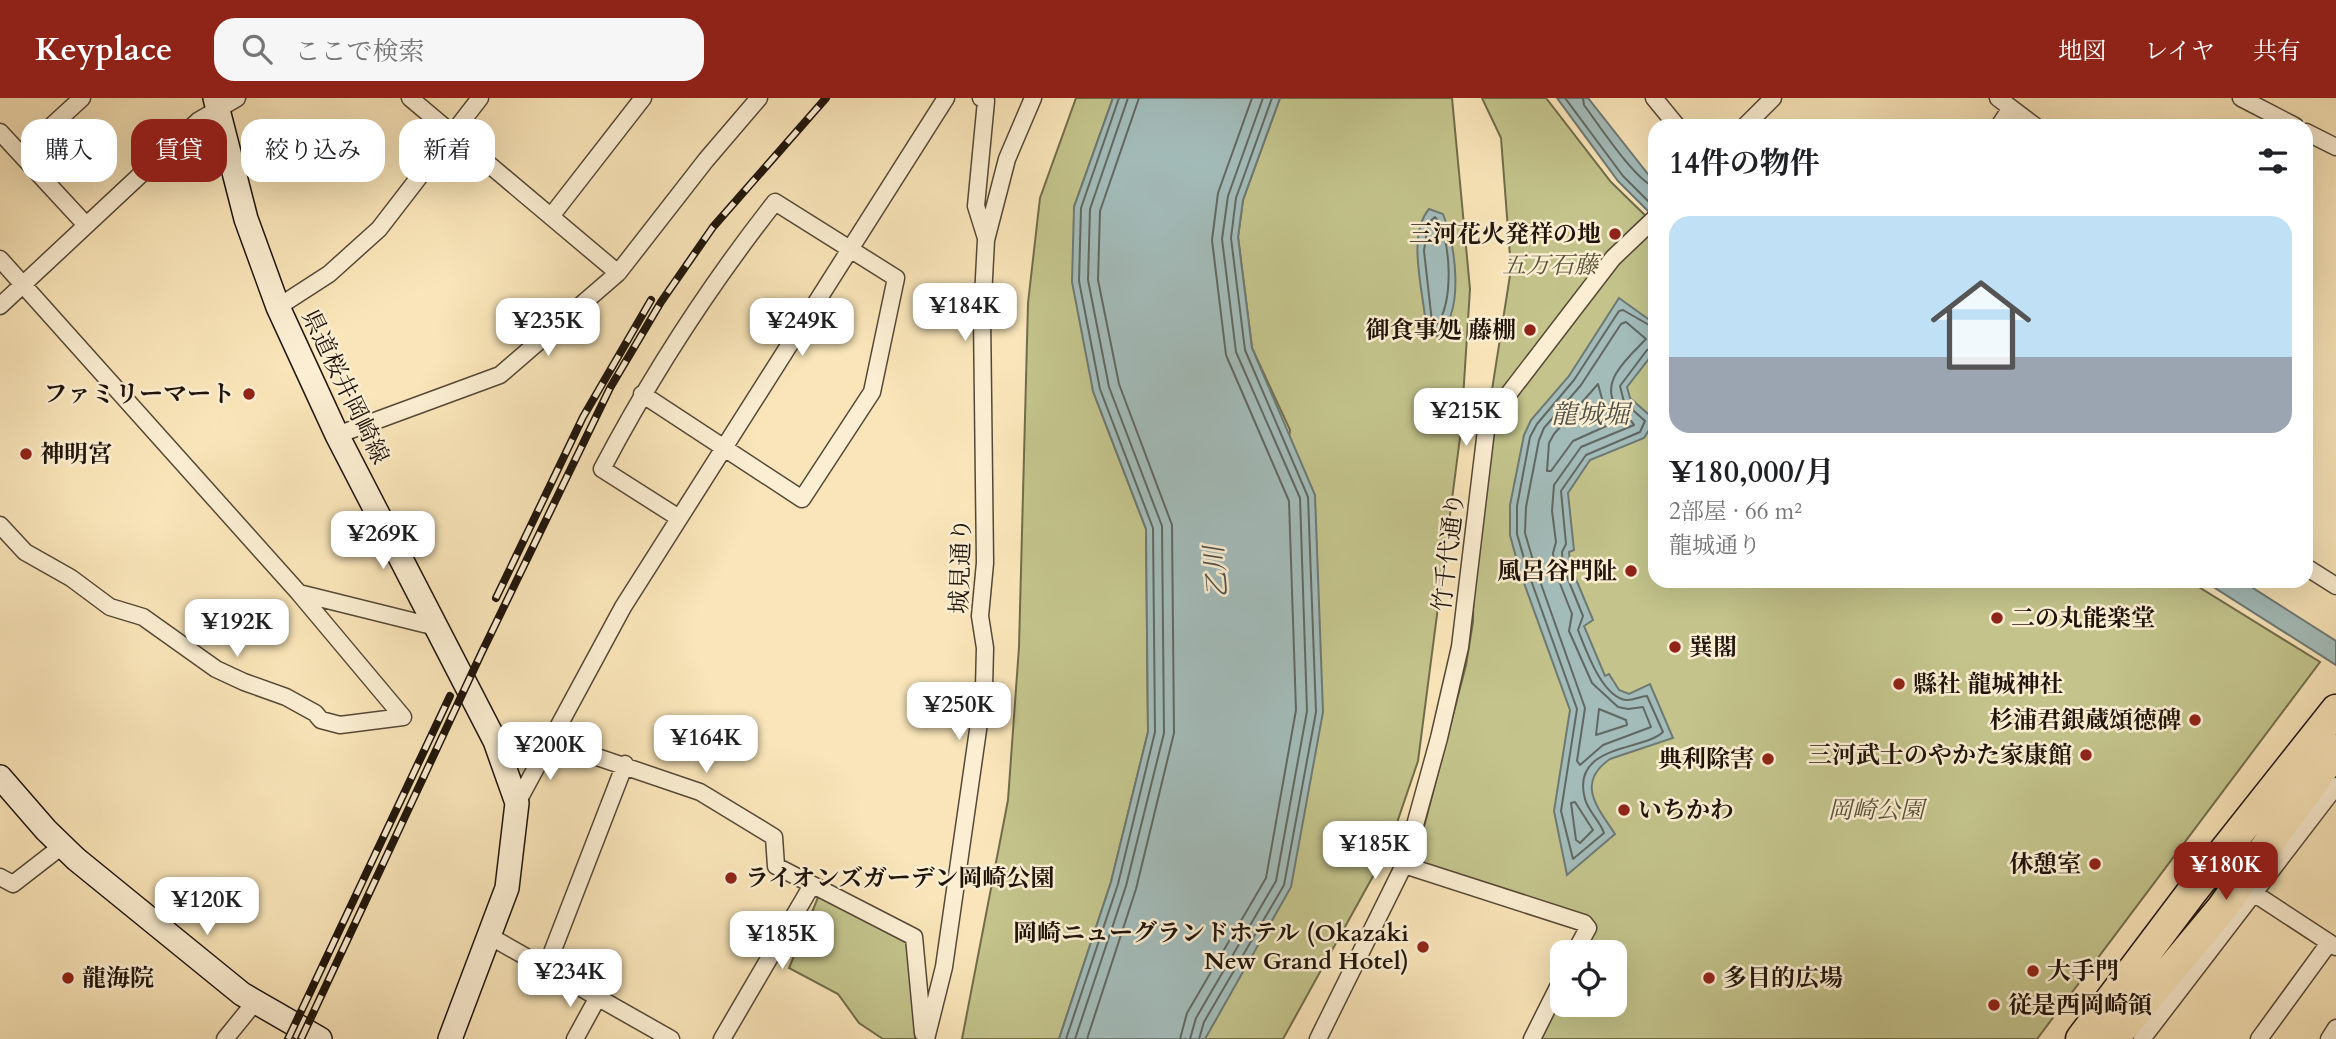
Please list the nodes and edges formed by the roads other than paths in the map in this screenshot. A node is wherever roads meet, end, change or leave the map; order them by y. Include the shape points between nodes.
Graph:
1 (82, 98) edge
2 (410, 98) edge
3 (480, 98) edge
4 (643, 98) edge
5 (759, 98) edge
6 (946, 98) edge
7 (981, 98) edge
8 (1033, 98) edge
9 (1654, 98) edge
10 (1773, 98) edge
11 (1998, 98) edge
12 (2241, 98) edge
13 (223, 101) edge
14 (2011, 108) junction
15 (59, 119) edge
16 (435, 119) edge
17 (463, 119) edge
18 (1671, 119) edge
19 (1752, 119) edge
20 (2004, 119) edge
21 (2026, 119) edge
22 (2277, 119) edge
23 (0, 132) edge
24 (2313, 136) edge
25 (2336, 147) edge
26 (21, 154) edge
27 (495, 168) edge
28 (47, 182) edge
29 (415, 182) edge
30 (552, 215) junction
31 (86, 225) junction
32 (1648, 225) edge
33 (986, 240) junction
34 (850, 249) junction
35 (0, 259) edge
36 (618, 273) junction
37 (23, 285) junction
38 (0, 306) edge
39 (278, 307) junction
40 (642, 394) junction
41 (337, 435) junction
42 (723, 447) junction
43 (679, 518) junction
44 (0, 525) edge
45 (2313, 571) edge
46 (2336, 586) edge
47 (299, 593) junction
48 (436, 627) junction
49 (2336, 710) edge
50 (552, 741) junction
51 (2336, 750) edge
52 (625, 764) junction
53 (0, 777) edge
54 (2336, 786) edge
55 (517, 803) junction
56 (62, 846) junction
57 (1404, 865) junction
58 (0, 877) edge
59 (812, 885) junction
60 (2255, 894) junction
61 (2222, 908) junction
62 (491, 937) junction
63 (1581, 940) edge
64 (2333, 945) edge
65 (546, 968) junction
66 (598, 997) junction
67 (255, 1002) junction
68 (1550, 1003) edge
69 (2336, 1028) edge
70 (225, 1039) edge
71 (320, 1039) edge
72 (450, 1039) edge
73 (575, 1039) edge
74 (671, 1039) edge
75 (722, 1039) edge
76 (925, 1039) edge
77 (1318, 1039) edge
78 (1532, 1039) edge
79 (2081, 1039) edge
80 (2113, 1039) edge
81 (2142, 1039) edge
82 (2259, 1039) edge
83 (2329, 1039) edge

1 - 15 street
2 - 16 street
3 - 17 street
4 - 30 street
5 - 36 street
6 - 34 street
7 - 33 street via 986,101 976,206
8 - 33 street, 城見通り via 1007,159
9 - 18 street
10 - 19 street
11 - 14 street
12 - 22 street
13 - 31 street
13 - 39 main road, 県道桜井岡崎線 via 246,219
14 - 20 street
14 - 21 street
23 - 26 street
24 - 25 street
27 - 30 street
28 - 31 street
29 - 39 street via 379,229 329,274
30 - 36 street
31 - 37 street
32 - 57 street, 竹千代通り via 1614,258 1487,422 1460,647
33 - 76 street, 城見通り via 982,316 985,563 980,616 984,688 944,967
34 - 40 street via 775,202 733,256
34 - 42 street
34 - 42 street via 896,278 872,392 802,499
35 - 37 street
36 - 41 street via 500,375
37 - 38 street
37 - 47 street
39 - 41 main road, 県道桜井岡崎線
40 - 42 street
40 - 43 street via 602,469
41 - 48 main road, 県道桜井岡崎線
42 - 43 street
43 - 50 street via 623,607
44 - 47 street via 25,552 110,607 143,617 216,668 293,701 321,720 340,725 403,717
45 - 46 street
47 - 48 street
48 - 55 main road, 県道桜井岡崎線 via 495,741
49 - 79 highway
50 - 52 street
50 - 55 street
51 - 61 highway
52 - 59 street via 700,792 774,837 776,866
52 - 65 street
53 - 56 main road
54 - 60 street
55 - 62 main road, 県道桜井岡崎線 via 507,888
56 - 58 street via 13,884
56 - 67 main road
57 - 63 street via 1584,923 1587,928
57 - 77 street, 竹千代通り
59 - 75 street
59 - 76 street via 914,937
60 - 61 street
60 - 64 street
60 - 81 street
61 - 80 highway
62 - 65 street
62 - 72 main road, 県道桜井岡崎線
64 - 82 street
65 - 66 street
66 - 73 street
66 - 74 street
67 - 70 street
67 - 71 main road
68 - 78 street
69 - 83 street

